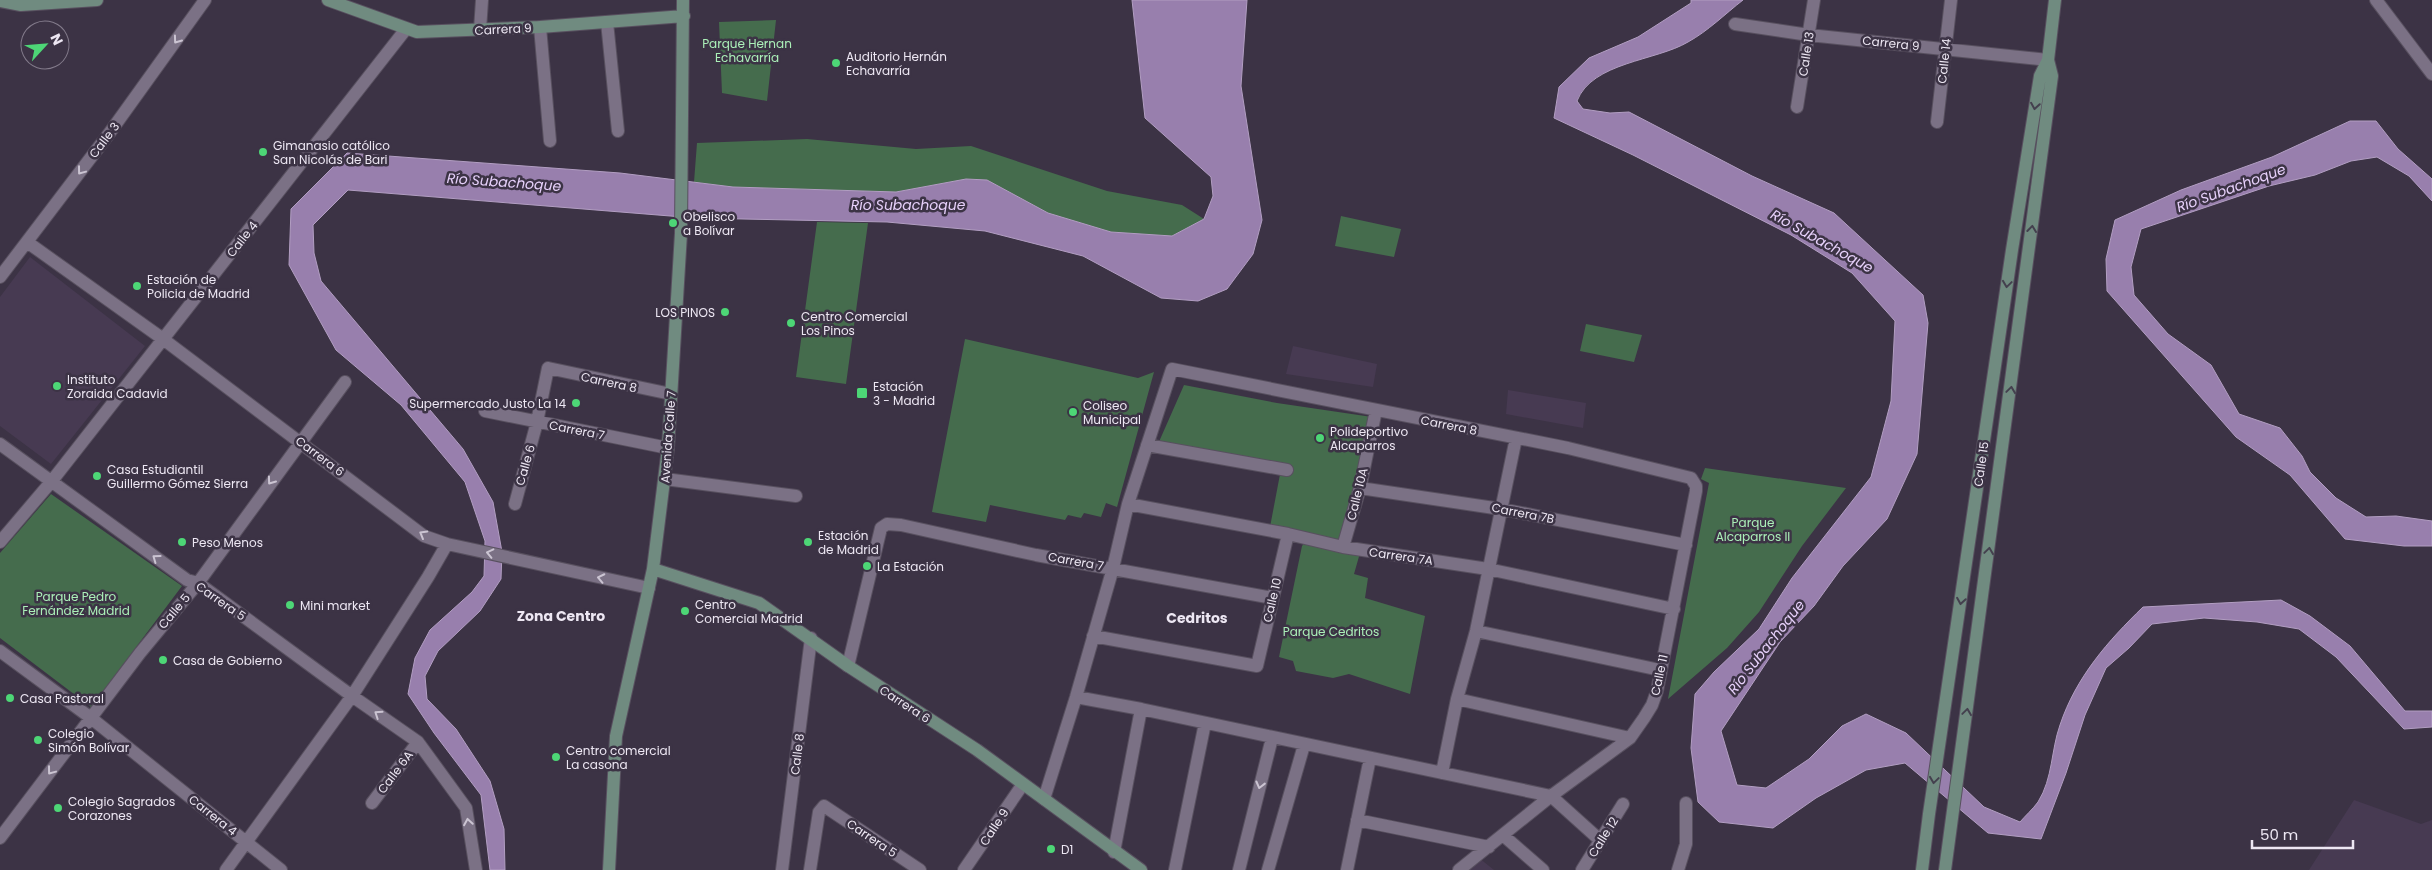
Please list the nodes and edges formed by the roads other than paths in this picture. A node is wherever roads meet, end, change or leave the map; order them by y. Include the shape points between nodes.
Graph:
1 (97, 0) edge
2 (205, 0) edge
3 (328, 0) edge
4 (482, 0) edge
5 (683, 0) edge
6 (1814, 0) edge
7 (1952, 0) edge
8 (2055, 0) edge
9 (2376, 0) edge
10 (0, 1) edge
11 (684, 16) junction
12 (607, 22) junction
13 (1734, 24) dead end
14 (540, 27) junction
15 (406, 29) junction
16 (480, 30) junction
17 (1809, 35) junction
18 (1944, 49) junction
19 (2048, 60) junction
20 (2432, 74) edge
21 (1797, 107) dead end
22 (1937, 122) dead end
23 (618, 131) dead end
24 (550, 141) dead end
25 (27, 242) junction
26 (0, 277) edge
27 (164, 339) junction
28 (548, 368) joint
29 (345, 382) dead end
30 (671, 394) junction
31 (1376, 410) junction
32 (485, 411) dead end
33 (538, 422) junction
34 (1516, 438) junction
35 (300, 441) junction
36 (0, 444) edge
37 (1147, 445) junction
38 (668, 448) junction
39 (1287, 470) dead end
40 (665, 479) junction
41 (1694, 481) joint
42 (51, 482) junction
43 (1360, 488) junction
44 (796, 496) dead end
45 (515, 504) dead end
46 (1128, 504) junction
47 (1502, 509) junction
48 (1288, 534) junction
49 (0, 542) edge
50 (446, 544) junction
51 (1686, 545) junction
52 (1343, 548) junction
53 (1113, 568) junction
54 (653, 569) junction
55 (1488, 569) junction
56 (1964, 579) junction
57 (198, 583) junction
58 (1984, 585) junction
59 (649, 588) junction
60 (1273, 598) junction
61 (1674, 609) junction
62 (1476, 631) junction
63 (1093, 636) junction
64 (811, 638) junction
65 (0, 651) edge
66 (848, 666) junction
67 (1660, 670) junction
68 (352, 696) junction
69 (1076, 697) junction
70 (1457, 699) junction
71 (1141, 709) junction
72 (91, 718) junction
73 (1205, 723) junction
74 (1272, 738) junction
75 (1630, 738) junction
76 (418, 742) junction
77 (1304, 745) junction
78 (1370, 758) junction
79 (1442, 773) junction
80 (1023, 784) junction
81 (1552, 796) junction
82 (1044, 800) junction
83 (372, 803) dead end
84 (1623, 804) dead end
85 (1686, 804) dead end
86 (1357, 820) junction
87 (1504, 836) junction
88 (0, 838) edge
89 (1601, 841) junction
90 (248, 843) junction
91 (1925, 843) junction
92 (1489, 847) junction
93 (1947, 851) junction
94 (1114, 852) junction
95 (226, 870) edge
96 (281, 870) edge
97 (476, 870) edge
98 (609, 870) edge
99 (782, 870) edge
100 (810, 870) edge
101 (920, 870) edge
102 (964, 870) edge
103 (1141, 870) edge
104 (1176, 870) edge
105 (1239, 870) edge
106 (1268, 870) edge
107 (1347, 870) edge
108 (1459, 870) edge
109 (1543, 870) edge
110 (1582, 870) edge
111 (1678, 870) edge
112 (1922, 870) edge
113 (1945, 870) edge

1 - 10 street via 21,5
2 -> 25 street, Calle 3
3 - 15 street, Carrera 9
4 - 16 street
5 - 11 street, Avenida Calle 7
6 - 17 street, Calle 13
7 - 18 street, Calle 14
8 - 19 street, Calle 15
9 - 20 street
11 - 12 street, Carrera 9
11 - 30 street, Avenida Calle 7 via 681,233
12 - 14 street, Carrera 9
12 - 23 street
13 - 17 street, Carrera 9
14 - 16 street, Carrera 9
14 - 24 street
15 - 16 street, Carrera 9 via 417,32
15 - 27 street, Calle 4
17 - 18 street, Carrera 9
17 - 21 street, Calle 13
18 - 19 street, Carrera 9
18 - 22 street, Calle 14
19 -> 56 street, Calle 15 via 2040,76 2013,240
58 -> 19 street, Calle 15 via 2052,76
25 - 26 street, Calle 3
25 - 27 street, Carrera 6
27 - 35 street, Carrera 6
27 - 42 street, Calle 4
28 - 30 street, Carrera 8
28 - 33 street, Calle 6
29 - 35 street, Calle 5
30 - 38 street, Avenida Calle 7
31 - 34 street, Carrera 8
31 - 37 street, Carrera 8 via 1172,369
31 - 43 street, Calle 10A
32 - 33 street, Carrera 7
33 - 38 street, Carrera 7
33 - 45 street, Calle 6
34 - 41 street, Carrera 8 via 1686,476
34 - 47 street
50 -> 35 street, Carrera 6 via 424,536
35 -> 57 street, Calle 5
36 - 42 street, Carrera 5
37 - 39 street
37 - 46 street
38 - 40 street, Avenida Calle 7
40 - 44 street
40 - 54 street, Avenida Calle 7
41 - 51 street, Calle 11 via 1696,491
42 - 49 street, Calle 4
57 -> 42 street, Carrera 5 via 186,580
43 - 47 street, Carrera 7B
43 - 52 street, Calle 10A
46 - 48 street, Carrera 7A
46 - 53 street
47 - 51 street, Carrera 7B
47 - 55 street
48 - 52 street, Carrera 7A
48 - 60 street, Calle 10
59 -> 50 street, Carrera 6
50 - 68 street
51 - 61 street, Calle 11
52 - 55 street, Carrera 7A
53 - 60 street, Carrera 7
53 - 63 street
53 - 66 street, Carrera 7 via 887,524 881,528
54 - 59 street, Avenida Calle 7
54 - 64 street, Carrera 6 via 759,603
55 - 61 street, Carrera 7A
55 - 62 street
56 - 58 street
56 -> 91 street, Calle 15
57 - 68 street, Carrera 5
57 - 72 street, Calle 5
93 -> 58 street, Calle 15
59 - 98 street, Avenida Calle 7 via 616,736
60 - 63 street, Calle 10 via 1257,666
61 - 67 street, Calle 11
62 - 67 street
62 - 70 street
63 - 69 street
64 - 66 street, Carrera 6
64 - 99 street, Calle 8
65 - 72 street, Carrera 4
66 - 80 street, Carrera 6
67 - 75 street, Calle 11 via 1652,706
76 -> 68 street, Carrera 5
68 - 90 street
69 - 71 street
69 - 82 street
70 - 75 street
70 - 79 street
71 - 73 street
71 - 94 street
72 -> 88 street, Calle 5
72 - 90 street, Carrera 4
73 - 74 street
73 - 104 street
74 - 77 street
74 -> 105 street
75 - 81 street, Calle 11
76 - 83 street, Calle 6A
97 -> 76 street, Carrera 5 via 466,808
77 - 78 street
77 - 106 street
78 - 79 street
78 - 86 street
79 - 81 street
80 - 82 street, Carrera 6
80 - 102 street, Calle 9
81 - 87 street, Calle 11
81 - 89 street
82 - 94 street, Carrera 6
84 - 89 street, Calle 12
85 - 111 street via 1686,844
86 - 92 street
86 - 107 street
87 - 92 street, Calle 11
87 - 109 street
89 - 110 street, Calle 12
90 - 95 street
90 - 96 street, Carrera 4
91 - 93 street
91 - 112 street, Calle 15
92 - 108 street, Calle 11
93 - 113 street, Calle 15
94 - 103 street, Carrera 6
100 - 101 street, Carrera 5 via 819,812 824,806

